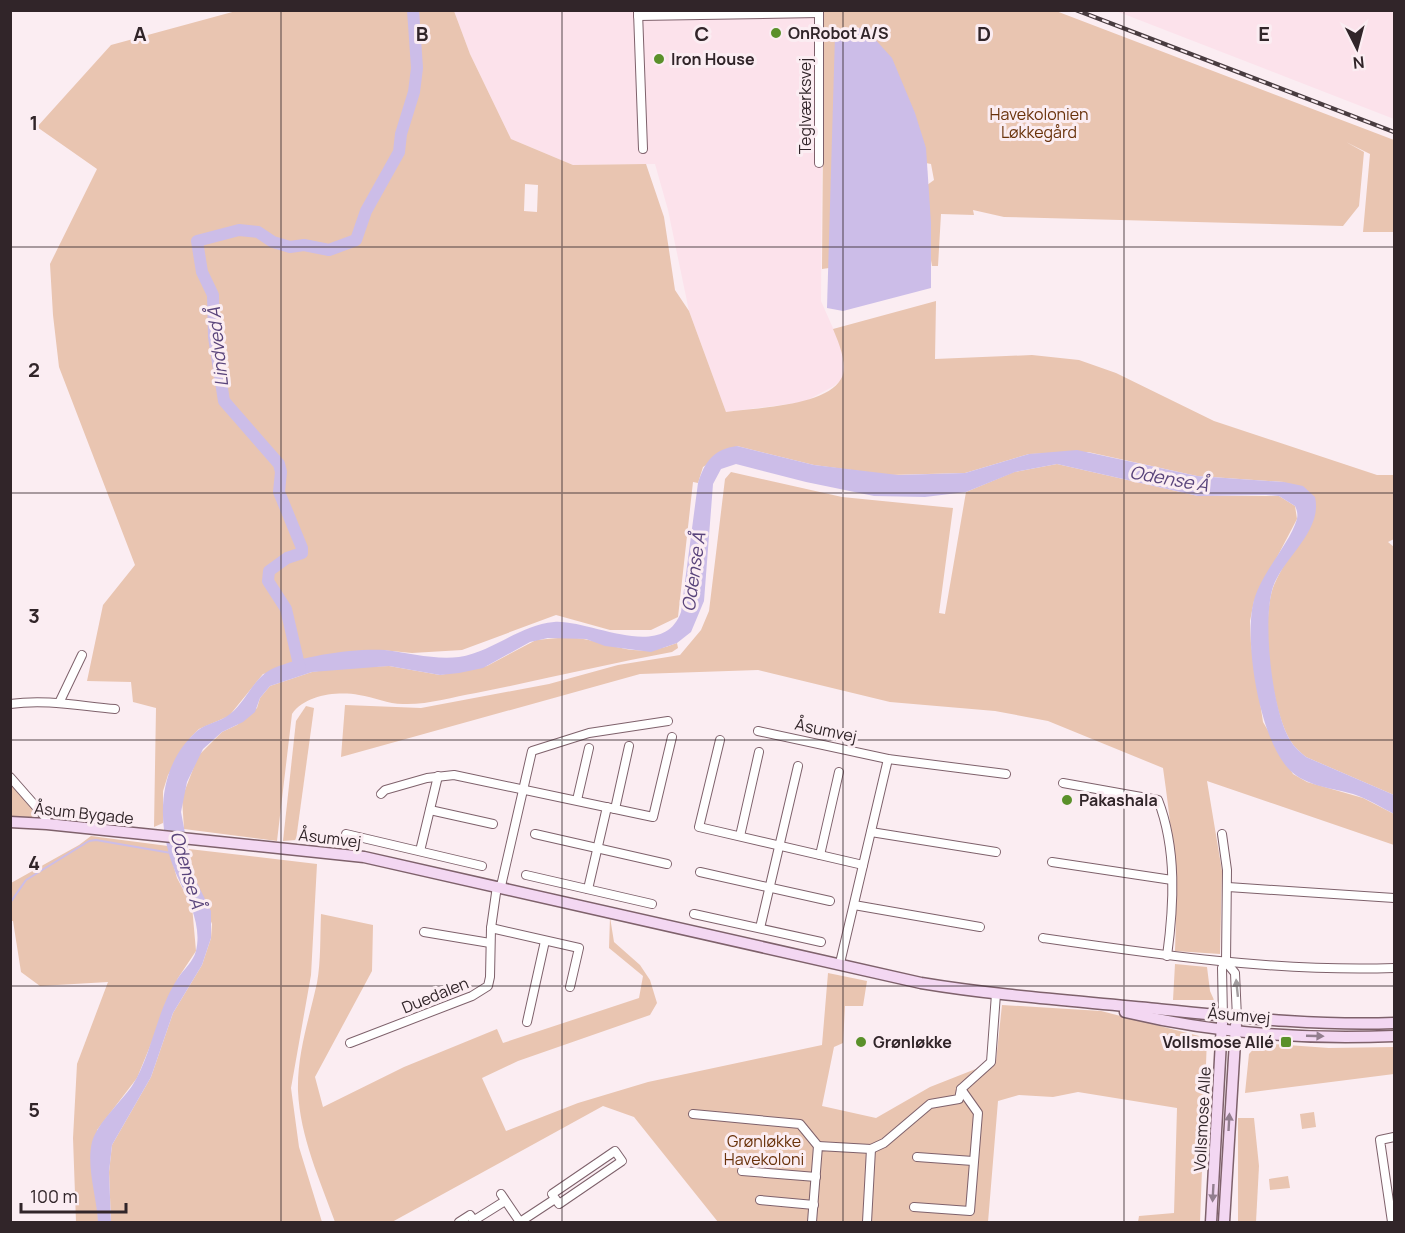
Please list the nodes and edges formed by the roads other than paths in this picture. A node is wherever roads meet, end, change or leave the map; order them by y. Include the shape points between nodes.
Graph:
1 (819, 12) edge
2 (638, 13) edge
3 (643, 149) dead end
4 (819, 163) dead end
5 (82, 655) dead end
6 (60, 701) junction
7 (10, 704) edge
8 (115, 709) dead end
9 (668, 721) dead end
10 (758, 730) dead end
11 (672, 737) dead end
12 (720, 740) dead end
13 (629, 746) dead end
14 (589, 748) dead end
15 (759, 752) dead end
16 (888, 759) junction
17 (798, 766) dead end
18 (839, 772) dead end
19 (1006, 774) dead end
20 (438, 776) junction
21 (10, 777) edge
22 (1063, 783) dead end
23 (523, 788) junction
24 (381, 794) dead end
25 (577, 800) junction
26 (611, 808) junction
27 (430, 810) junction
28 (10, 822) edge
29 (46, 824) junction
30 (493, 824) dead end
31 (871, 832) junction
32 (346, 834) dead end
33 (535, 834) dead end
34 (1222, 834) dead end
35 (154, 835) joint
36 (740, 836) junction
37 (779, 846) junction
38 (597, 848) junction
39 (420, 851) junction
40 (996, 852) dead end
41 (820, 855) junction
42 (1052, 862) dead end
43 (667, 864) dead end
44 (863, 865) junction
45 (482, 866) dead end
46 (700, 872) dead end
47 (526, 875) dead end
48 (1172, 880) junction
49 (499, 886) junction
50 (769, 887) junction
51 (1228, 887) junction
52 (588, 889) junction
53 (1395, 898) edge
54 (830, 901) dead end
55 (652, 904) dead end
56 (854, 905) junction
57 (694, 914) dead end
58 (980, 927) dead end
59 (491, 928) junction
60 (760, 928) junction
61 (424, 932) dead end
62 (1043, 938) dead end
63 (545, 941) junction
64 (821, 942) dead end
65 (490, 943) junction
66 (1167, 956) junction
67 (1226, 962) junction
68 (840, 963) junction
69 (1395, 968) edge
70 (570, 987) dead end
71 (996, 994) junction
72 (1083, 1002) junction
73 (1223, 1017) junction
74 (1237, 1018) junction
75 (527, 1022) dead end
76 (1395, 1023) edge
77 (1222, 1030) junction
78 (1236, 1030) junction
79 (1395, 1036) edge
80 (350, 1043) dead end
81 (961, 1089) junction
82 (693, 1114) dead end
83 (1395, 1137) edge
84 (818, 1146) junction
85 (871, 1149) junction
86 (917, 1157) dead end
87 (973, 1161) junction
88 (742, 1171) dead end
89 (816, 1177) junction
90 (555, 1199) junction
91 (760, 1200) dead end
92 (814, 1204) junction
93 (914, 1208) dead end
94 (459, 1222) edge
95 (474, 1222) edge
96 (520, 1222) edge
97 (812, 1222) edge
98 (867, 1222) edge
99 (1211, 1222) edge
100 (1224, 1222) edge
101 (1392, 1222) edge

1 - 2 street, Teglværksvej
1 - 4 street, Teglværksvej
2 - 3 street, Teglværksvej
5 - 6 street
6 - 7 street
6 - 8 street
9 - 23 street via 589,732 539,747 532,751
10 - 16 street, Åsumvej
11 - 26 street via 653,817
12 - 36 street via 699,827
13 - 26 street
14 - 25 street
15 - 36 street
16 - 19 street, Åsumvej
16 - 31 street
17 - 37 street
18 - 41 street
20 - 23 street via 473,777
20 - 24 street
20 - 27 street
21 - 29 street via 46,818
22 - 48 street via 1158,800
23 - 25 street
23 - 49 street
25 - 26 street
26 - 38 street
27 - 30 street
27 - 39 street
28 - 29 street, Åsum Bygade
29 - 35 street, Åsum Bygade
31 - 40 street
31 - 44 street
32 - 39 street, Åsumvej
33 - 38 street
34 - 51 street, Åsumvej
35 - 49 street, Åsumvej via 364,857
36 - 37 street
37 - 41 street
37 - 50 street
38 - 43 street
38 - 52 street
39 - 45 street, Åsumvej
41 - 44 street
42 - 48 street
44 - 56 street
46 - 50 street
47 - 52 street
48 - 66 street
49 - 59 street, Duedalen
49 - 68 street, Åsumvej
50 - 54 street
50 - 60 street
51 - 53 street
51 - 67 street, Åsumvej
52 - 55 street
56 - 58 street
56 - 68 street
57 - 60 street
59 - 63 street
59 - 65 street, Duedalen
60 - 64 street
61 - 65 street
62 - 66 street
63 - 70 street via 579,948
63 - 75 street
65 - 80 street, Duedalen via 490,977 484,990
66 - 67 street
67 - 69 street
67 - 73 street, Åsumvej via 1222,968
74 -> 67 street, Åsumvej via 1235,973
68 - 71 street, Åsumvej via 921,983
71 - 72 street, Åsumvej
71 - 81 street via 991,1062
72 - 73 street, Åsumvej
72 - 77 street, Åsumvej
73 - 74 street, Åsumvej
73 - 77 street, Vollsmose Alle
74 - 76 street, Åsumvej via 1314,1024
74 - 78 street, Vollsmose Alle
77 - 78 street, Åsumvej
77 -> 99 street, Vollsmose Alle
78 -> 79 street, Åsumvej via 1310,1036
100 -> 78 street, Vollsmose Alle
81 - 85 street via 959,1100 930,1104 884,1143
81 - 87 street via 978,1113
82 - 84 street via 801,1124
83 - 101 street via 1380,1140
84 - 85 street
84 - 89 street
85 - 98 street
86 - 87 street
87 - 93 street via 970,1211
88 - 89 street
89 - 92 street
90 - 90 street via 559,1204 622,1161 615,1152 552,1194
90 - 96 street
91 - 92 street
92 - 97 street
94 - 95 street via 470,1215
95 - 96 street via 503,1198

